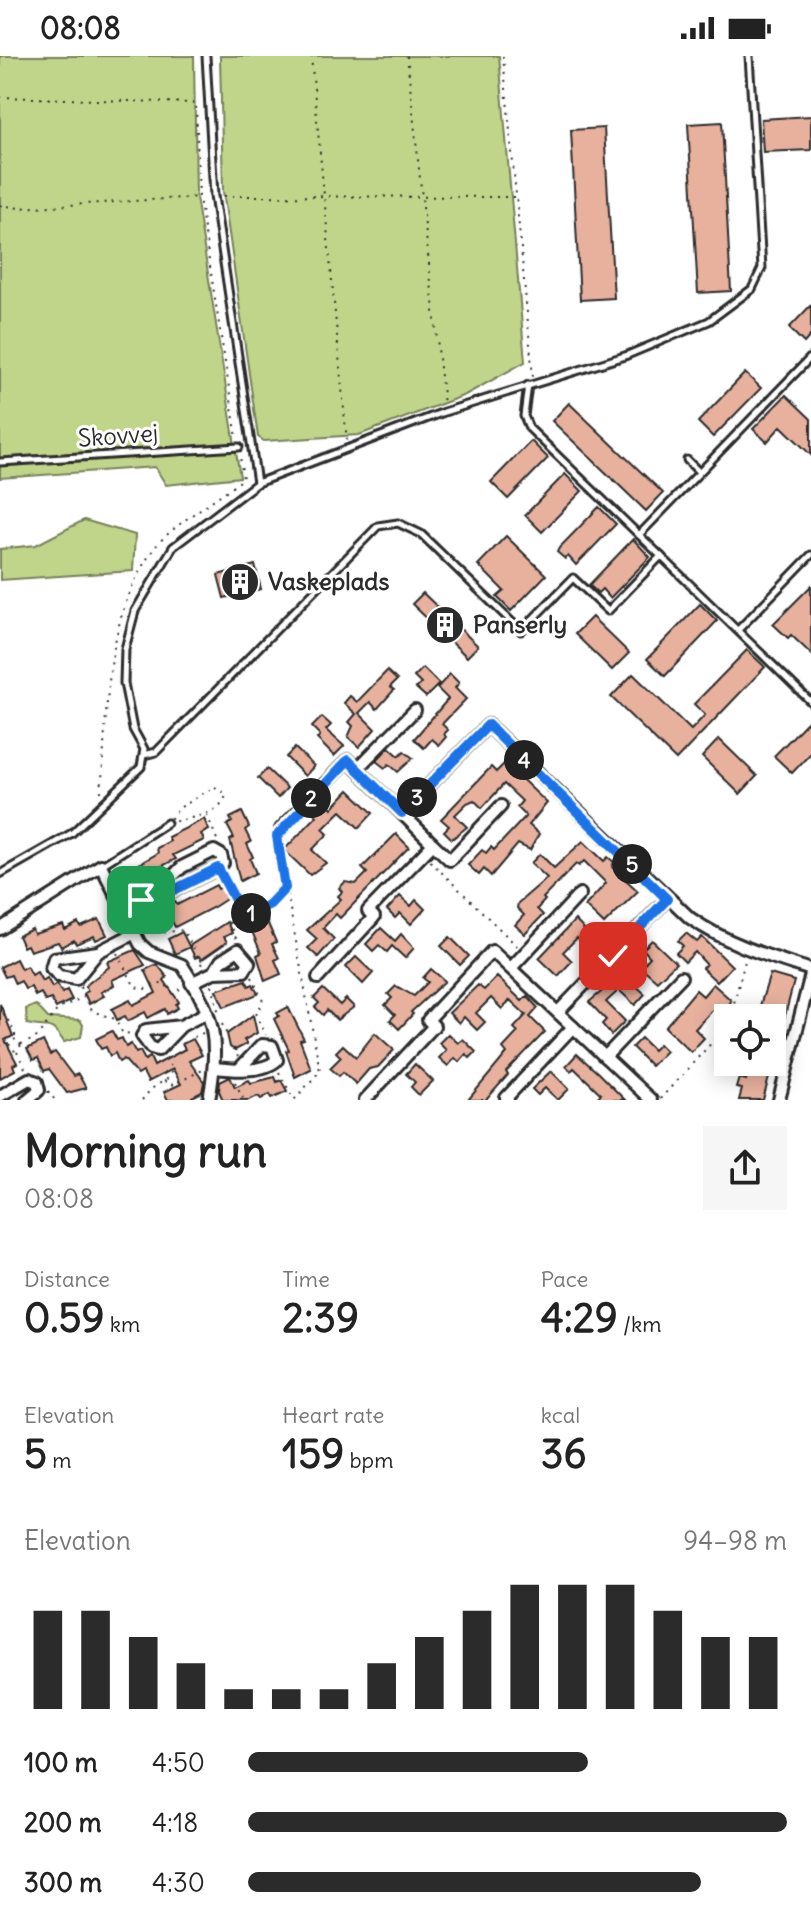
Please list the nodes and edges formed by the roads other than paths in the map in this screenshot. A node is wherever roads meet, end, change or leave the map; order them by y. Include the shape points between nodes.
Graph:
1 (206, 56) edge
2 (749, 56) edge
3 (811, 357) edge
4 (528, 385) junction
5 (239, 447) road end
6 (687, 460) dead end
7 (0, 462) edge
8 (699, 472) junction
9 (257, 483) junction
10 (639, 535) junction
11 (811, 555) edge
12 (661, 556) junction
13 (738, 630) junction
14 (811, 702) edge
15 (415, 710) dead end
16 (144, 755) junction
17 (357, 769) junction
18 (501, 806) dead end
19 (402, 813) junction
20 (167, 823) road end
21 (281, 829) road end
22 (433, 844) junction
23 (101, 865) junction
24 (0, 874) edge
25 (161, 888) junction
26 (580, 894) dead end
27 (667, 899) junction
28 (124, 909) junction
29 (0, 929) edge
30 (135, 933) junction
31 (98, 952) junction
32 (511, 968) junction
33 (811, 972) edge
34 (210, 973) junction
35 (681, 977) dead end
36 (318, 978) dead end
37 (191, 983) junction
38 (558, 1012) junction
39 (206, 1013) junction
40 (181, 1026) junction
41 (573, 1027) junction
42 (605, 1057) junction
43 (211, 1064) junction
44 (235, 1069) junction
45 (0, 1096) edge
46 (27, 1100) edge
47 (209, 1100) edge
48 (365, 1100) edge
49 (508, 1100) edge
50 (651, 1100) edge
51 (779, 1100) edge

1 - 9 lane via 214,196
2 - 4 lane via 759,279 737,303 709,321 625,356
3 - 8 lane
4 - 9 lane
4 - 10 lane via 524,416 529,428
5 - 7 lane, Skovvej
6 - 8 lane
8 - 10 lane
9 - 16 lane via 173,547 135,611 125,649 124,683
10 - 12 lane
11 - 13 lane
12 - 13 lane
12 - 16 lane via 608,611 573,578 521,631 421,534 398,523 378,526 156,752
13 - 14 lane
15 - 17 street
16 - 24 lane via 135,773 72,833
17 - 19 street
17 - 21 street via 348,760
18 - 22 street via 450,860
19 - 22 street
19 - 27 street via 488,725
20 - 23 lane
22 - 36 street via 368,911 374,917
23 - 28 street
23 - 29 street
25 - 25 street via 174,890 218,868 223,860 217,851 182,867
25 - 28 street
26 - 32 street
27 - 33 street via 712,934
27 - 38 street
28 - 30 street
30 - 31 street
30 - 37 street via 144,949 182,965
31 - 31 street via 51,961 51,968 59,976 76,979
32 - 38 street
32 - 48 street via 492,951 428,1020 434,1026
33 - 51 street
34 - 34 street via 241,950 249,963 247,968
34 - 37 street
35 - 42 street
37 - 39 street
38 - 41 street
39 - 40 street
39 - 43 street via 216,1038
40 - 40 street via 162,1049 151,1048 142,1036 146,1030
41 - 42 street
41 - 49 street
42 - 50 street
43 - 44 street
43 - 47 street
44 - 44 street via 269,1044 277,1057 275,1063
45 - 46 street via 29,1079 39,1090

